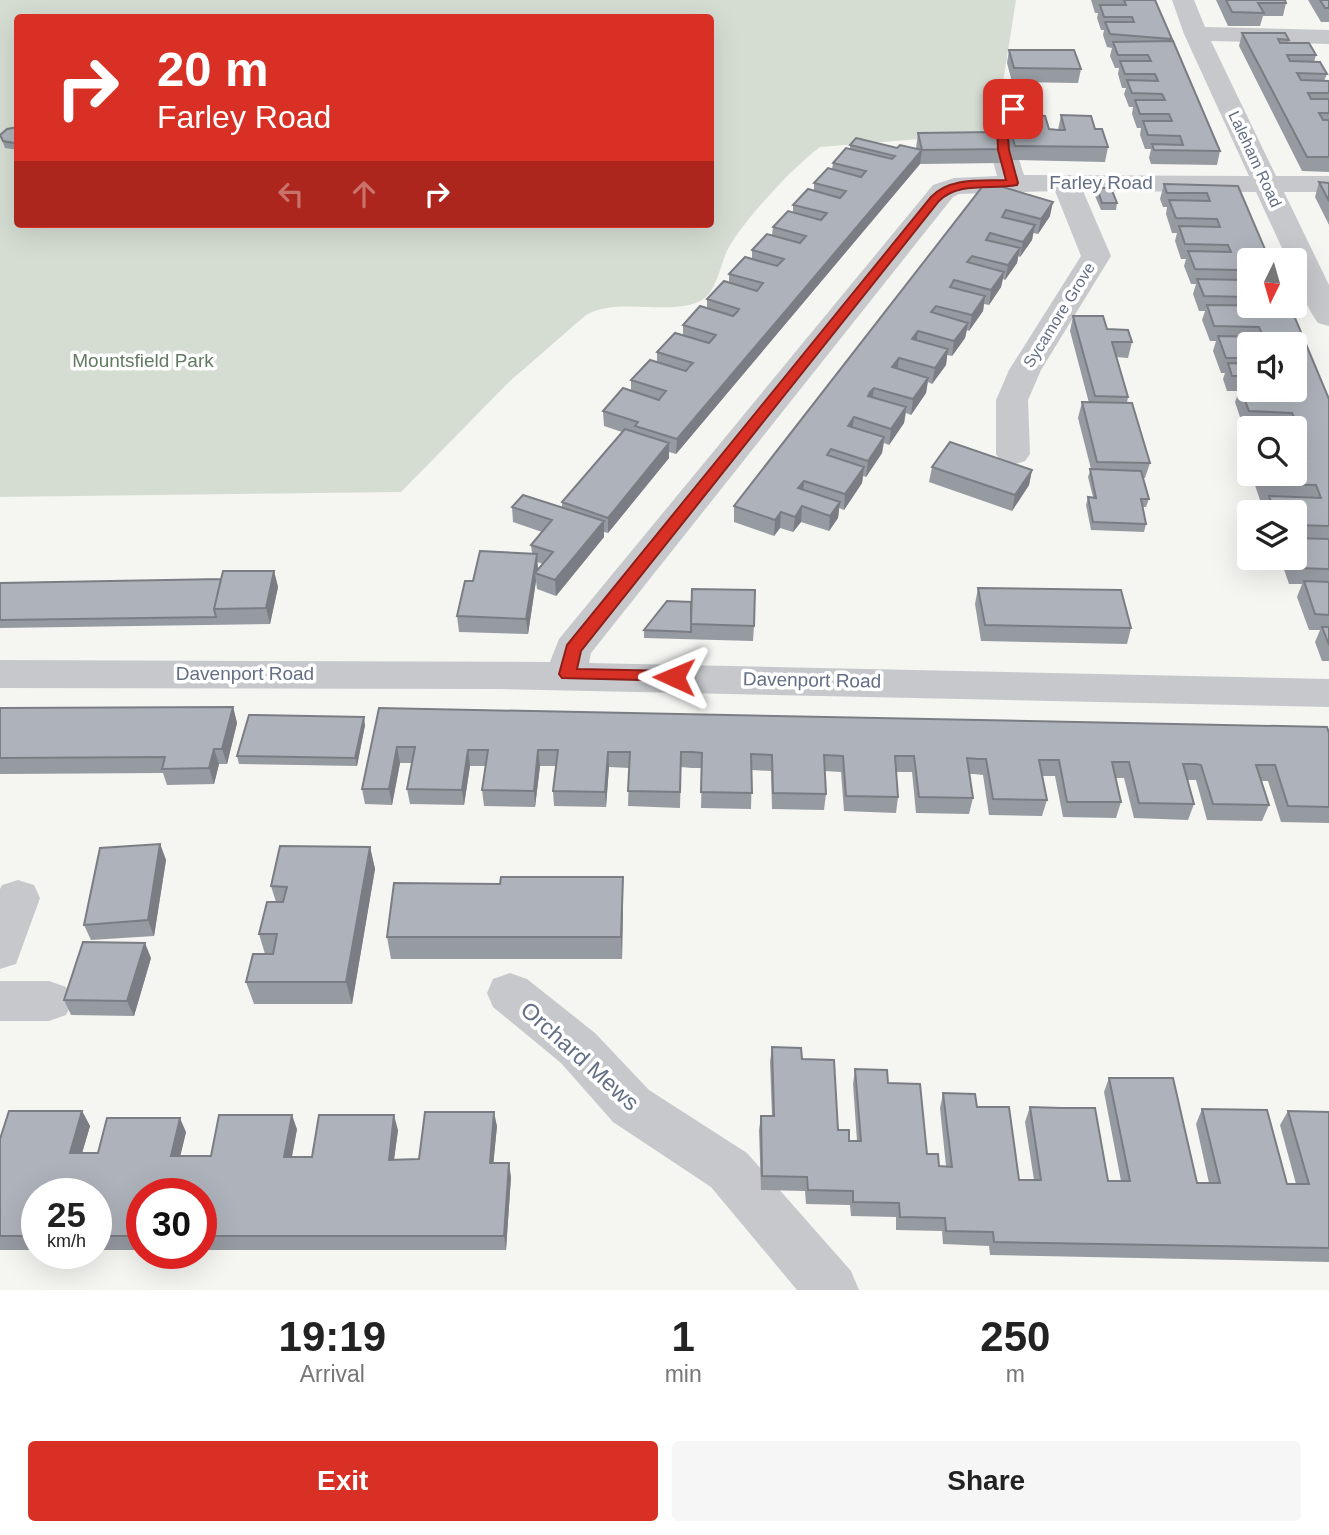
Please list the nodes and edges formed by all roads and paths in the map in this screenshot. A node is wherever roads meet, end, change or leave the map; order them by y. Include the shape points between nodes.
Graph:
1 (1183, 0) edge
2 (1196, 34) junction
3 (1329, 37) edge
4 (1025, 95) dead end
5 (1065, 182) junction
6 (1013, 183) junction
7 (1266, 183) junction
8 (1329, 184) edge
9 (1329, 317) edge
10 (1013, 454) dead end
11 (0, 674) edge
12 (567, 674) junction
13 (1329, 693) edge
14 (18, 898) dead end
15 (0, 950) edge
16 (510, 993) dead end
17 (0, 1001) edge
18 (49, 1001) dead end
19 (832, 1290) edge

1 - 2 street, Laleham Road
2 - 3 street
2 - 7 street, Laleham Road
4 - 6 street via 1002,124 1003,150
5 - 6 street, Farley Road
5 - 7 street, Farley Road
5 - 10 street, Sycamore Grove via 1096,256 1025,370 1012,400
6 - 12 street, Farley Road via 954,186 935,199 573,649
7 - 8 street, Farley Road
7 - 9 street, Laleham Road
11 - 12 street, Davenport Road
12 - 13 street, Davenport Road
14 - 15 street
16 - 19 street, Orchard Mews via 578,1048 631,1106 729,1170
17 - 18 street

